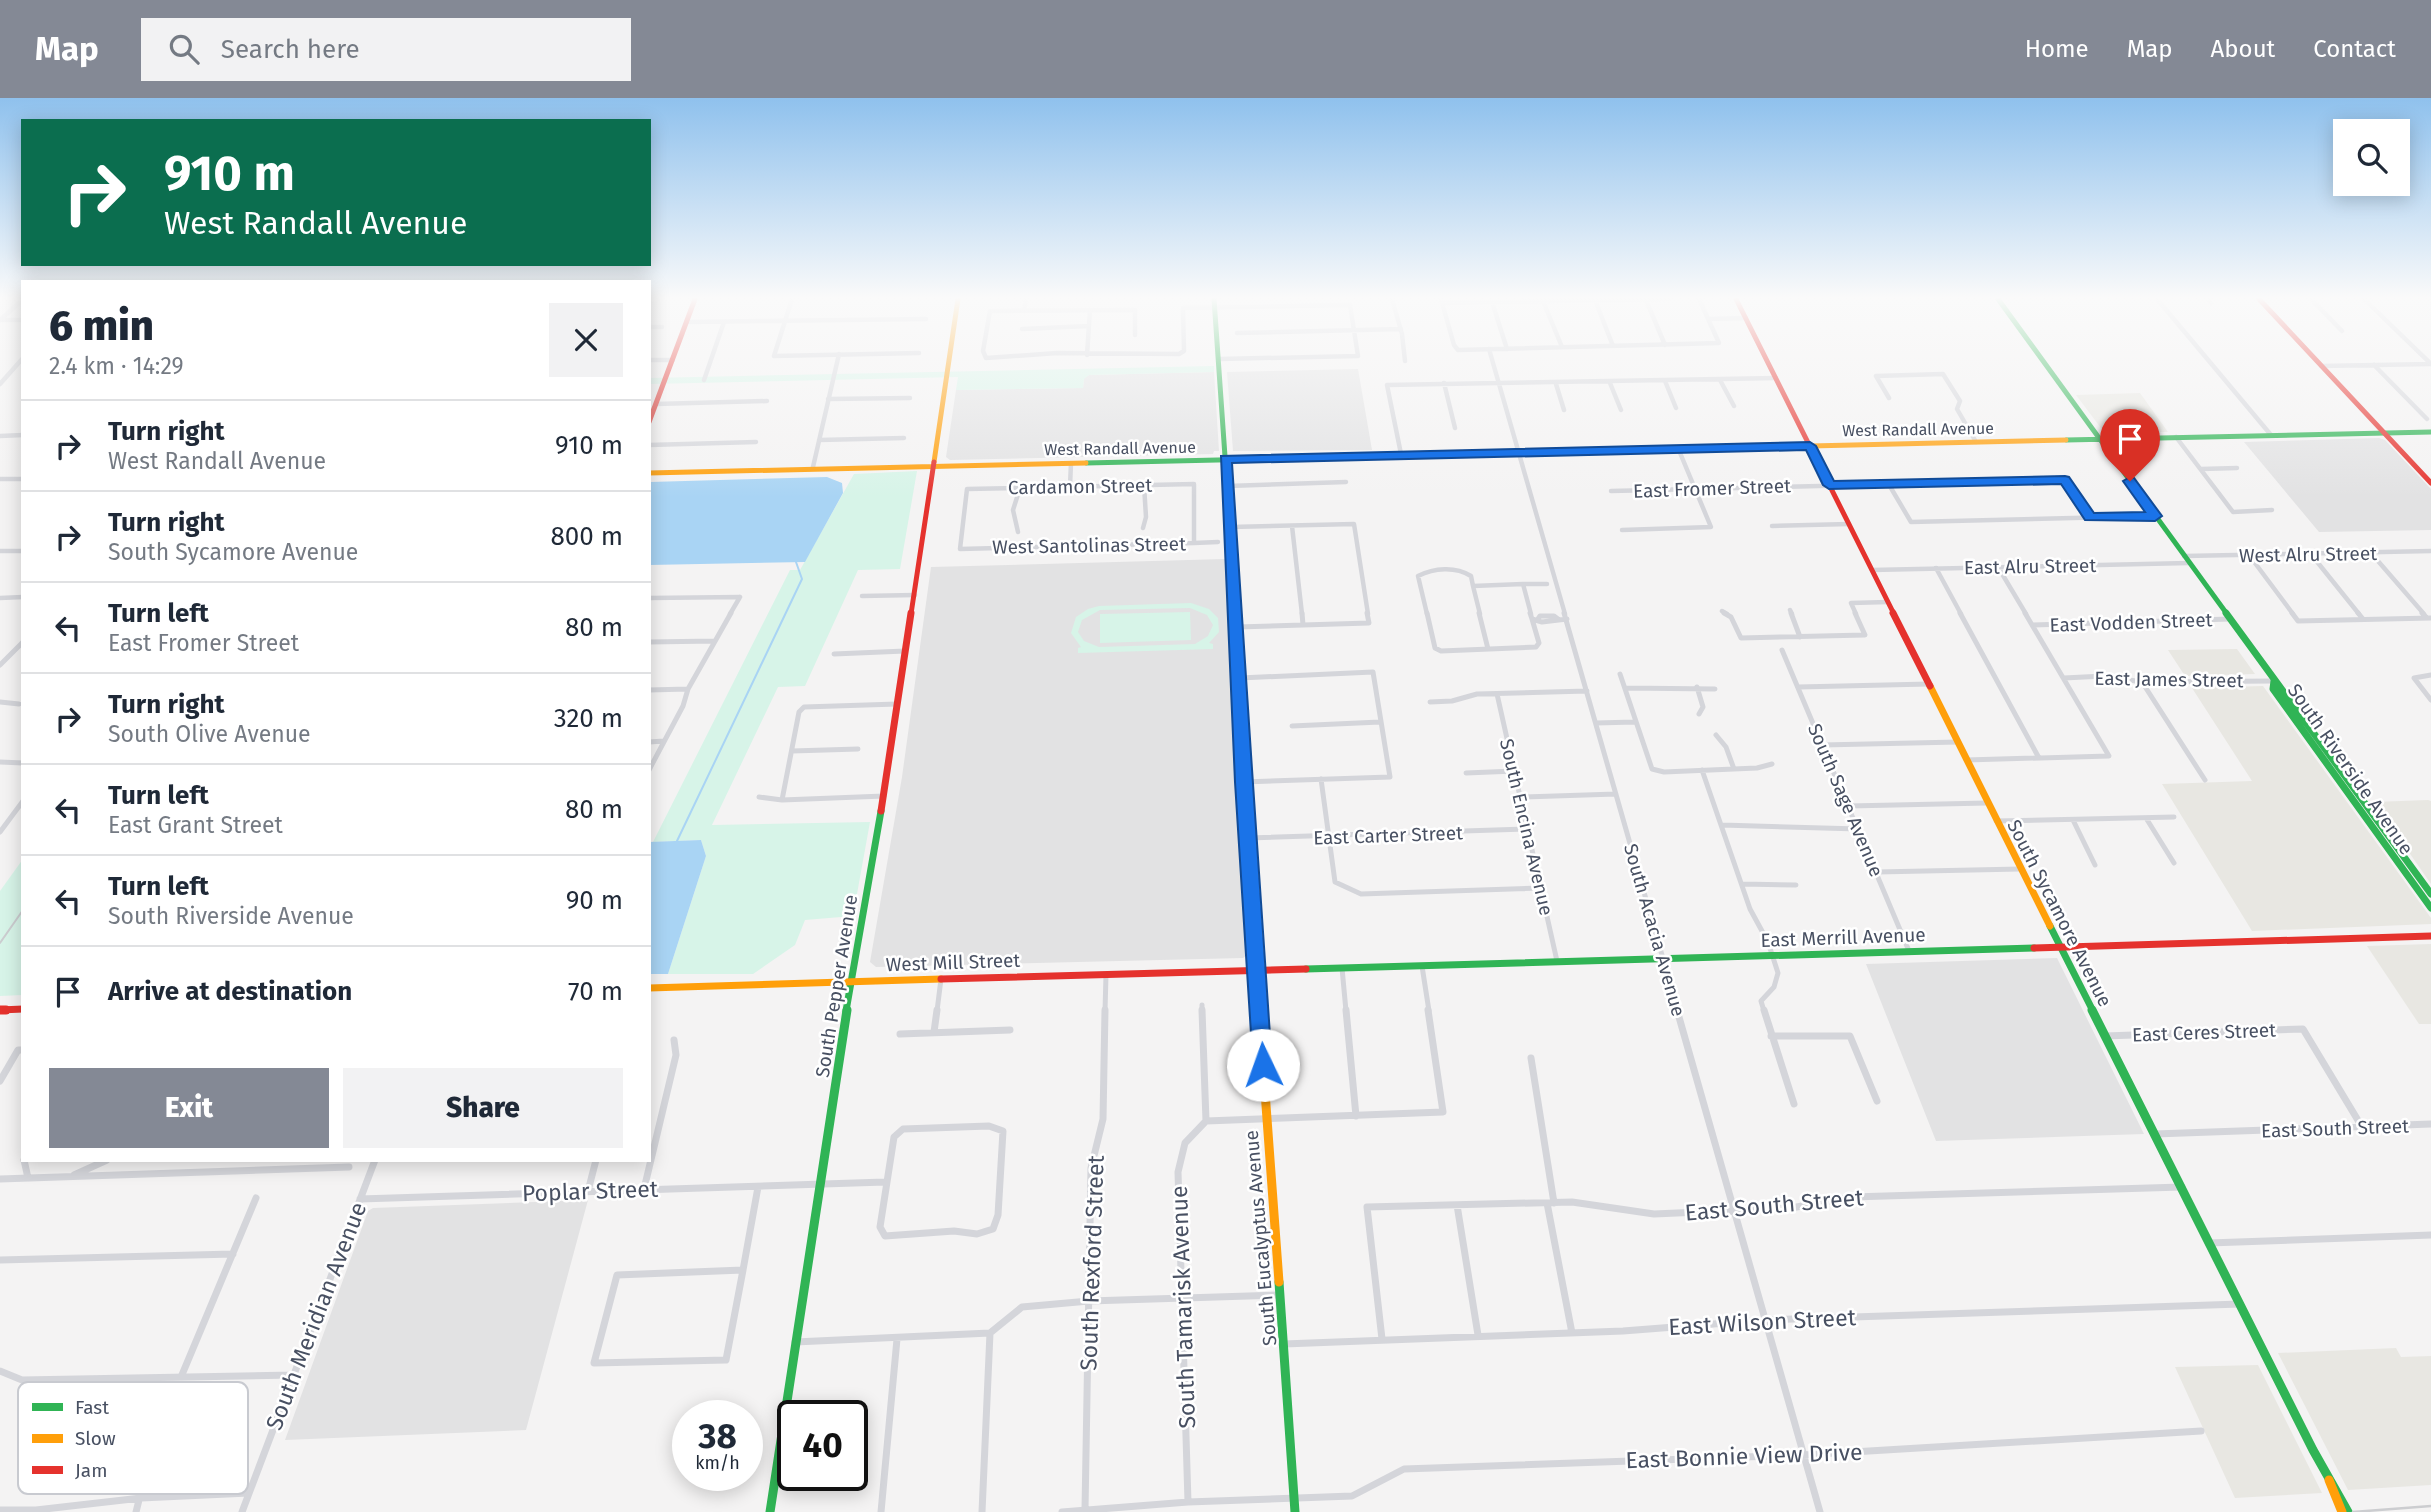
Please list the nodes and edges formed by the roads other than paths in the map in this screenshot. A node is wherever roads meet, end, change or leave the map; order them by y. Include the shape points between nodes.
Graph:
1 (17, 365) edge
2 (671, 365) edge
3 (710, 365) edge
4 (836, 365) edge
5 (949, 365) edge
6 (1220, 365) edge
7 (1493, 365) edge
8 (1769, 365) edge
9 (2046, 365) edge
10 (2212, 365) edge
11 (2374, 365) joint
12 (2321, 366) joint
13 (1776, 378) junction
14 (705, 380) dead end
15 (1720, 380) junction
16 (1665, 382) junction
17 (1444, 383) junction
18 (1610, 383) junction
19 (0, 384) edge
20 (1556, 384) junction
21 (1499, 385) junction
22 (911, 398) dead end
23 (1889, 398) dead end
24 (828, 399) junction
25 (767, 401) dead end
26 (656, 404) junction
27 (1734, 406) dead end
28 (1676, 408) dead end
29 (1564, 410) dead end
30 (1621, 410) dead end
31 (651, 417) edge
32 (2427, 419) dead end
33 (1455, 428) dead end
34 (2431, 432) edge
35 (2384, 433) junction
36 (20, 435) edge
37 (2271, 435) junction
38 (0, 436) edge
39 (2176, 437) junction
40 (904, 438) dead end
41 (2099, 439) junction
42 (819, 440) junction
43 (756, 442) dead end
44 (1976, 442) junction
45 (651, 445) edge
46 (1810, 446) junction
47 (1678, 448) junction
48 (1519, 451) junction
49 (1401, 454) junction
50 (1226, 459) junction
51 (1071, 463) junction
52 (934, 466) junction
53 (813, 467) junction
54 (2237, 468) dead end
55 (2201, 469) junction
56 (651, 473) edge
57 (21, 478) edge
58 (0, 479) edge
59 (1346, 482) dead end
60 (1888, 483) junction
61 (2431, 483) edge
62 (1144, 485) junction
63 (1829, 485) junction
64 (1070, 486) junction
65 (1228, 486) junction
66 (1020, 488) junction
67 (1696, 489) junction
68 (1611, 491) dead end
69 (2272, 510) dead end
70 (2155, 516) junction
71 (2090, 517) junction
72 (1849, 524) junction
73 (1292, 526) junction
74 (1772, 526) dead end
75 (1231, 527) junction
76 (1711, 527) joint
77 (1143, 528) dead end
78 (1622, 530) dead end
79 (1018, 532) dead end
80 (1218, 542) dead end
81 (1194, 543) junction
82 (960, 549) joint
83 (0, 551) edge
84 (21, 551) edge
85 (2431, 551) edge
86 (2310, 553) junction
87 (2371, 553) junction
88 (2249, 555) junction
89 (2186, 559) junction
90 (1998, 567) junction
91 (1936, 568) junction
92 (1872, 570) junction
93 (1523, 584) junction
94 (1547, 584) dead end
95 (1472, 586) junction
96 (915, 594) junction
97 (862, 596) dead end
98 (21, 597) edge
99 (0, 598) edge
100 (651, 598) edge
101 (1888, 602) junction
102 (1790, 610) dead end
103 (1722, 611) dead end
104 (2429, 618) edge
105 (1535, 619) junction
106 (1567, 619) junction
107 (2230, 619) junction
108 (2363, 619) junction
109 (1303, 625) junction
110 (2033, 625) junction
111 (1237, 627) junction
112 (1865, 635) joint
113 (1800, 637) junction
114 (1741, 638) joint
115 (715, 641) junction
116 (651, 642) edge
117 (21, 644) edge
118 (1488, 649) junction
119 (1783, 650) dead end
120 (905, 651) junction
121 (834, 654) dead end
122 (0, 664) edge
123 (1620, 674) dead end
124 (2431, 675) edge
125 (1240, 678) junction
126 (2064, 678) junction
127 (2274, 681) junction
128 (2143, 682) junction
129 (1929, 684) junction
130 (1697, 687) junction
131 (1798, 687) junction
132 (1625, 688) junction
133 (688, 689) junction
134 (1715, 689) dead end
135 (651, 690) edge
136 (1587, 691) junction
137 (1497, 694) junction
138 (2431, 700) edge
139 (0, 702) edge
140 (1430, 702) dead end
141 (19, 704) dead end
142 (897, 704) junction
143 (1699, 714) dead end
144 (1380, 722) junction
145 (1635, 722) junction
146 (1596, 723) junction
147 (1292, 726) dead end
148 (1716, 735) dead end
149 (664, 741) junction
150 (651, 742) edge
151 (1958, 742) junction
152 (1822, 745) junction
153 (858, 749) dead end
154 (792, 751) junction
155 (2039, 758) junction
156 (1966, 760) junction
157 (0, 762) edge
158 (21, 763) edge
159 (1772, 764) dead end
160 (651, 766) edge
161 (1734, 769) junction
162 (1702, 770) junction
163 (1515, 771) junction
164 (1466, 773) dead end
165 (1321, 779) junction
166 (2205, 780) dead end
167 (1243, 782) junction
168 (1616, 794) junction
169 (884, 796) junction
170 (759, 797) dead end
171 (1521, 797) junction
172 (782, 800) junction
173 (1987, 803) junction
174 (21, 804) edge
175 (1849, 806) junction
176 (2174, 817) dead end
177 (2146, 818) junction
178 (2073, 820) junction
179 (1996, 821) junction
180 (1722, 825) junction
181 (1529, 829) junction
182 (1859, 829) junction
183 (0, 832) edge
184 (1328, 837) junction
185 (1248, 838) junction
186 (2174, 863) dead end
187 (2095, 865) dead end
188 (2020, 869) junction
189 (1877, 872) junction
190 (1742, 884) junction
191 (1796, 885) dead end
192 (1541, 888) junction
193 (2431, 894) edge
194 (2431, 908) edge
195 (2431, 936) edge
196 (2059, 946) junction
197 (1909, 951) junction
198 (1772, 956) junction
199 (1663, 958) junction
200 (1557, 961) junction
201 (1422, 966) junction
202 (1342, 968) junction
203 (1257, 970) junction
204 (1106, 975) junction
205 (941, 979) junction
206 (852, 981) junction
207 (651, 988) edge
208 (1202, 1005) dead end
209 (21, 1009) edge
210 (0, 1010) edge
211 (1010, 1030) dead end
212 (934, 1032) junction
213 (900, 1034) dead end
214 (2105, 1035) junction
215 (1772, 1036) junction
216 (674, 1040) dead end
217 (20, 1050) edge
218 (1531, 1058) dead end
219 (0, 1081) edge
220 (1877, 1101) dead end
221 (1794, 1104) dead end
222 (1356, 1116) junction
223 (1266, 1119) junction
224 (1206, 1121) junction
225 (2431, 1124) edge
226 (2362, 1127) junction
227 (2154, 1134) junction
228 (651, 1160) edge
229 (24, 1162) edge
230 (103, 1162) edge
231 (268, 1162) edge
232 (374, 1162) edge
233 (595, 1162) edge
234 (650, 1162) edge
235 (327, 1164) edge
236 (349, 1167) dead end
237 (265, 1169) junction
238 (71, 1177) junction
239 (28, 1178) junction
240 (0, 1180) edge
241 (885, 1182) junction
242 (820, 1186) junction
243 (758, 1187) junction
244 (2182, 1187) junction
245 (644, 1189) junction
246 (588, 1191) junction
247 (256, 1198) dead end
248 (360, 1199) junction
249 (1550, 1203) junction
250 (1457, 1205) junction
251 (1734, 1211) junction
252 (2431, 1235) edge
253 (2209, 1243) junction
254 (233, 1254) junction
255 (0, 1260) edge
256 (743, 1270) junction
257 (1279, 1295) junction
258 (1182, 1298) junction
259 (1089, 1301) junction
260 (2240, 1304) junction
261 (1765, 1320) junction
262 (1572, 1332) junction
263 (990, 1333) junction
264 (1478, 1335) junction
265 (897, 1339) junction
266 (1382, 1339) junction
267 (795, 1342) junction
268 (1284, 1344) junction
269 (0, 1371) edge
270 (293, 1375) junction
271 (180, 1377) junction
272 (178, 1382) edge
273 (2201, 1431) dead end
274 (1803, 1455) junction
275 (2329, 1479) junction
276 (249, 1493) joint
277 (142, 1494) edge
278 (227, 1494) edge
279 (141, 1498) junction
280 (1294, 1498) junction
281 (1188, 1503) junction
282 (0, 1510) edge
283 (1085, 1510) junction
284 (36, 1511) edge
285 (136, 1512) edge
286 (242, 1512) edge
287 (770, 1512) edge
288 (881, 1512) edge
289 (982, 1512) edge
290 (1062, 1512) edge
291 (1295, 1512) edge
292 (1819, 1512) edge
293 (2342, 1512) edge
294 (2348, 1512) edge

1 - 19 street
2 - 26 street
3 - 14 street
4 - 24 street
5 - 52 street, South Pepper Avenue
6 - 50 street, South Eucalyptus Avenue
7 - 21 street, South Acacia Avenue
8 - 13 street, South Sycamore Avenue
9 - 41 street, South Riverside Avenue
10 - 37 street
11 - 12 street
11 - 32 street
12 - 35 street
13 - 15 street
13 - 46 street, South Sycamore Avenue
15 - 16 street
15 - 27 street
16 - 18 street
16 - 28 street
17 - 21 street
17 - 33 street
17 - 49 street via 1387,385
18 - 20 street
18 - 30 street
20 - 21 street
20 - 29 street
21 - 48 street, South Acacia Avenue
22 - 24 street
23 - 44 street via 1876,376 1943,374 1960,401 1957,409
24 - 42 street
25 - 26 street
26 - 31 street
34 - 35 street, West Randall Avenue
35 - 37 street, West Randall Avenue
35 - 61 street
36 - 38 street
37 - 39 street, West Randall Avenue
39 - 41 street, West Randall Avenue
39 - 55 street
40 - 42 street
41 - 44 street, West Randall Avenue
41 - 70 street, South Riverside Avenue
42 - 53 street
43 - 45 street
44 - 46 street, West Randall Avenue
46 - 47 street, West Randall Avenue
46 - 63 street, South Sycamore Avenue
47 - 48 street, West Randall Avenue
47 - 67 street
48 - 49 street, West Randall Avenue
48 - 106 street, South Acacia Avenue
49 - 50 street, West Randall Avenue
50 - 51 street, West Randall Avenue
50 - 65 street, South Eucalyptus Avenue
51 - 52 street, West Randall Avenue
51 - 64 street
52 - 53 street, West Randall Avenue
52 - 96 street, South Pepper Avenue
53 - 56 street, West Randall Avenue
54 - 55 street
55 - 69 street via 2233,512
57 - 58 street
59 - 65 street
60 - 63 street, East Fromer Street
60 - 71 street, East Fromer Street via 2065,480
60 - 71 street via 1911,522
62 - 64 street, Cardamon Street
62 - 77 street
62 - 81 street, Cardamon Street via 1194,484
63 - 67 street, East Fromer Street
63 - 72 street, South Sycamore Avenue
64 - 66 street, Cardamon Street
65 - 75 street, South Eucalyptus Avenue
66 - 79 street via 1013,505
66 - 82 street, Cardamon Street via 967,489
67 - 68 street, East Fromer Street
67 - 76 street
70 - 71 street
70 - 89 street, South Riverside Avenue
72 - 74 street
72 - 92 street, South Sycamore Avenue
73 - 75 street
73 - 109 street
73 - 109 street via 1354,524 1369,623
75 - 111 street, South Eucalyptus Avenue
76 - 78 street
80 - 81 street, West Santolinas Street
81 - 82 street, West Santolinas Street
83 - 84 street
85 - 87 street, West Alru Street
86 - 87 street, West Alru Street
86 - 88 street, West Alru Street
86 - 108 street
87 - 104 street
88 - 89 street, West Alru Street
88 - 108 street via 2298,621
89 - 90 street, East Alru Street
89 - 107 street, South Riverside Avenue
90 - 91 street, East Alru Street
90 - 110 street
91 - 92 street, East Alru Street
91 - 155 street
92 - 101 street, South Sycamore Avenue
93 - 94 street
93 - 95 street
93 - 105 street
95 - 118 street
95 - 118 street via 1471,576 1462,570 1426,571 1418,576 1435,648
96 - 97 street
96 - 120 street, South Pepper Avenue
98 - 99 street
100 - 115 street via 740,597
101 - 112 street via 1851,603
101 - 129 street, South Sycamore Avenue
102 - 113 street
103 - 114 street via 1731,617
104 - 108 street
105 - 106 street
105 - 118 street via 1536,647
106 - 136 street, South Acacia Avenue
107 - 110 street, East Vodden Street
107 - 127 street, South Riverside Avenue
109 - 111 street
110 - 126 street
111 - 125 street, South Eucalyptus Avenue
112 - 113 street
113 - 114 street
115 - 116 street
115 - 133 street
117 - 122 street
119 - 131 street, South Sage Avenue
120 - 121 street
120 - 142 street, South Pepper Avenue
123 - 132 street
124 - 138 street via 2414,678
125 - 144 street via 1373,673
125 - 167 street, South Eucalyptus Avenue
126 - 128 street, East James Street via 2104,676
126 - 155 street via 2109,756
127 - 128 street, East James Street
127 - 193 street, South Riverside Avenue
127 - 194 street, South Riverside Avenue via 2273,689
128 - 166 street
129 - 131 street
129 - 151 street, South Sycamore Avenue
130 - 132 street
130 - 134 street
130 - 143 street via 1703,708
131 - 152 street, South Sage Avenue
132 - 145 street
133 - 135 street
133 - 149 street
136 - 137 street
136 - 146 street, South Acacia Avenue
137 - 140 street
137 - 163 street, South Encina Avenue
139 - 141 street
142 - 154 street via 804,707 799,712
142 - 169 street, South Pepper Avenue
144 - 147 street
144 - 165 street via 1390,778
145 - 146 street
145 - 162 street via 1652,769
146 - 168 street, South Acacia Avenue
148 - 161 street
149 - 150 street
149 - 160 street
151 - 152 street
151 - 156 street, South Sycamore Avenue
152 - 175 street, South Sage Avenue
153 - 154 street
154 - 172 street
155 - 156 street
156 - 173 street, South Sycamore Avenue
157 - 158 street
159 - 161 street
161 - 162 street
162 - 180 street
163 - 164 street
163 - 171 street, South Encina Avenue
165 - 167 street
165 - 184 street
167 - 185 street, South Eucalyptus Avenue
168 - 171 street
168 - 199 street, South Acacia Avenue
169 - 172 street
169 - 206 street, South Pepper Avenue
170 - 172 street
171 - 181 street, South Encina Avenue
173 - 175 street
173 - 179 street, South Sycamore Avenue
174 - 183 street
175 - 182 street, South Sage Avenue
176 - 177 street
177 - 178 street
177 - 186 street
178 - 179 street
178 - 187 street
179 - 188 street, South Sycamore Avenue
180 - 182 street
180 - 190 street
181 - 184 street, East Carter Street
181 - 192 street, South Encina Avenue
182 - 189 street, South Sage Avenue
184 - 185 street, East Carter Street
184 - 192 street via 1335,883 1361,894
185 - 203 street, South Eucalyptus Avenue
188 - 189 street
188 - 196 street, South Sycamore Avenue
189 - 197 street, South Sage Avenue
190 - 191 street
190 - 198 street
192 - 200 street, South Encina Avenue
195 - 196 street, East Merrill Avenue
196 - 197 street, East Merrill Avenue
196 - 214 street, South Sycamore Avenue
197 - 198 street, East Merrill Avenue
198 - 199 street, East Merrill Avenue
198 - 215 street via 1778,973 1774,987 1761,1001
199 - 200 street, East Merrill Avenue
199 - 251 street, South Acacia Avenue
200 - 201 street, East Merrill Avenue
201 - 202 street, East Merrill Avenue
201 - 222 street via 1443,1112
202 - 203 street, East Merrill Avenue
202 - 222 street
203 - 204 street, West Mill Street
203 - 223 street, South Eucalyptus Avenue
204 - 205 street, West Mill Street
204 - 259 street, South Rexford Street via 1103,1119 1091,1168
205 - 206 street, West Mill Street
205 - 212 street
206 - 207 street, West Mill Street
206 - 242 street, South Pepper Avenue
208 - 224 street
209 - 210 street
211 - 212 street
212 - 213 street
214 - 226 street, East Ceres Street via 2303,1029
214 - 227 street, South Sycamore Avenue
215 - 220 street via 1850,1035
215 - 221 street
216 - 228 street via 676,1055
217 - 219 street
218 - 249 street
222 - 223 street
223 - 224 street
223 - 257 street, South Eucalyptus Avenue
224 - 258 street, South Tamarisk Avenue via 1185,1143 1178,1172
225 - 226 street, East South Street
226 - 227 street, East South Street
227 - 244 street, South Sycamore Avenue
229 - 239 street
230 - 238 street
231 - 237 street
232 - 248 street, South Meridian Avenue
233 - 246 street
234 - 245 street
235 - 236 street
235 - 237 street
237 - 238 street
238 - 239 street
239 - 240 street
241 - 241 street via 894,1137 903,1129 989,1126 1003,1131 993,1229 977,1234 885,1236 880,1227
241 - 242 street, Poplar Street
242 - 243 street, Poplar Street
242 - 267 street, South Pepper Avenue
243 - 245 street, Poplar Street
243 - 256 street
244 - 251 street, East South Street via 1852,1197 1791,1208
244 - 253 street, South Sycamore Avenue
245 - 246 street, Poplar Street
246 - 248 street, Poplar Street
247 - 254 street
248 - 270 street, South Meridian Avenue
249 - 250 street, East South Street
249 - 251 street, East South Street via 1605,1205 1654,1214
249 - 262 street
250 - 264 street
250 - 266 street, East South Street via 1367,1207
251 - 261 street, South Acacia Avenue
252 - 253 street
253 - 260 street, South Sycamore Avenue
254 - 255 street
254 - 271 street
256 - 256 street via 617,1275 594,1363 726,1360
257 - 258 street
257 - 268 street, South Eucalyptus Avenue
258 - 259 street
258 - 281 street, South Tamarisk Avenue
259 - 263 street via 1022,1307
259 - 283 street, South Rexford Street
260 - 261 street, East Wilson Street
260 - 275 street, South Sycamore Avenue
261 - 262 street, East Wilson Street
261 - 274 street, South Acacia Avenue
262 - 264 street, East Wilson Street
263 - 265 street
263 - 289 street
264 - 266 street, East Wilson Street
265 - 267 street
265 - 288 street
266 - 268 street, East Wilson Street
267 - 287 street, South Pepper Avenue
268 - 280 street, South Eucalyptus Avenue
269 - 271 street via 22,1380
270 - 271 street
270 - 276 street, South Meridian Avenue
271 - 272 street
273 - 274 street, East Bonnie View Drive
274 - 280 street, East Bonnie View Drive via 1404,1469 1360,1494
274 - 292 street, South Acacia Avenue
275 - 293 street, South Sycamore Avenue
275 - 294 street, South Sycamore Avenue
276 - 286 street, South Meridian Avenue
277 - 279 street
278 - 279 street
279 - 284 street
279 - 285 street
280 - 281 street, East Bonnie View Drive
280 - 291 street, South Eucalyptus Avenue
281 - 283 street, East Bonnie View Drive
282 - 284 street
283 - 290 street, East Bonnie View Drive

